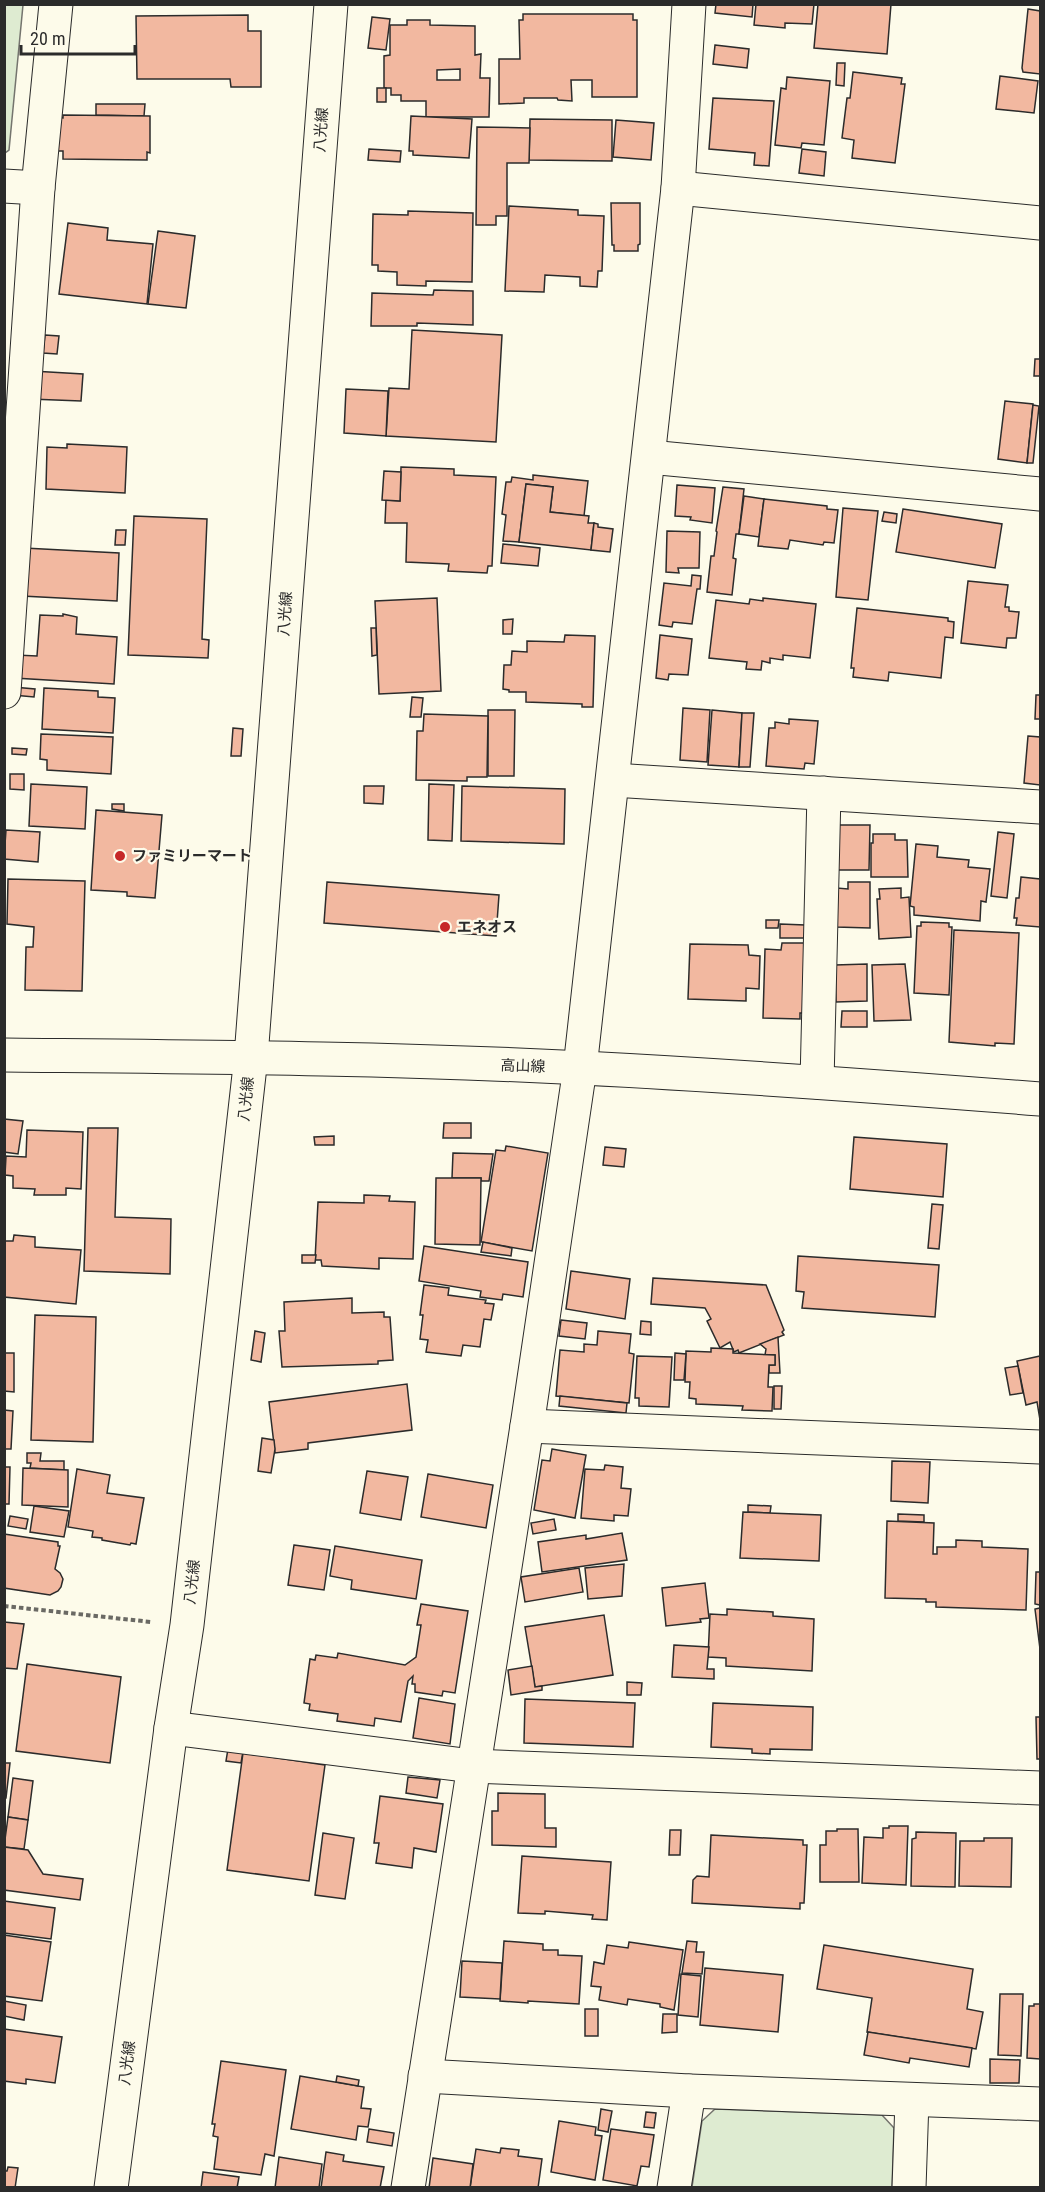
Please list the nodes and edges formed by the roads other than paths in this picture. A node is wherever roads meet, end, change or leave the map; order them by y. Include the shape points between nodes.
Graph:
1 (56, 4) edge
2 (331, 4) edge
3 (689, 4) edge
4 (4, 186) edge
5 (38, 188) junction
6 (678, 188) junction
7 (1041, 223) edge
8 (649, 457) junction
9 (13, 462) edge
10 (1041, 494) edge
11 (4, 692) edge
12 (613, 780) junction
13 (824, 793) junction
14 (1041, 807) edge
15 (4, 1055) edge
16 (251, 1057) junction
17 (580, 1068) junction
18 (817, 1082) junction
19 (1041, 1099) edge
20 (527, 1426) junction
21 (1041, 1447) edge
22 (171, 1728) junction
23 (472, 1766) junction
24 (1041, 1788) edge
25 (425, 2076) junction
26 (689, 2091) junction
27 (912, 2100) junction
28 (1041, 2104) edge
29 (111, 2187) edge
30 (408, 2187) edge
31 (675, 2187) edge
32 (909, 2187) edge

1 - 5 street
2 - 16 street, 八光線
3 - 6 street
4 - 5 street
5 - 9 street
6 - 7 street
6 - 8 street
8 - 10 street
8 - 12 street
9 - 11 street
12 - 13 street
12 - 17 street
13 - 14 street
13 - 18 street
15 - 16 street, 高山線
16 - 17 street, 高山線
16 - 22 street, 八光線 via 187,1625
17 - 18 street, 高山線
17 - 20 street
18 - 19 street, 高山線
20 - 21 street
20 - 23 street
22 - 23 street
22 - 29 street, 八光線
23 - 24 street
23 - 25 street
25 - 26 street
25 - 30 street
26 - 27 street
26 - 31 street
27 - 28 street
27 - 32 street

